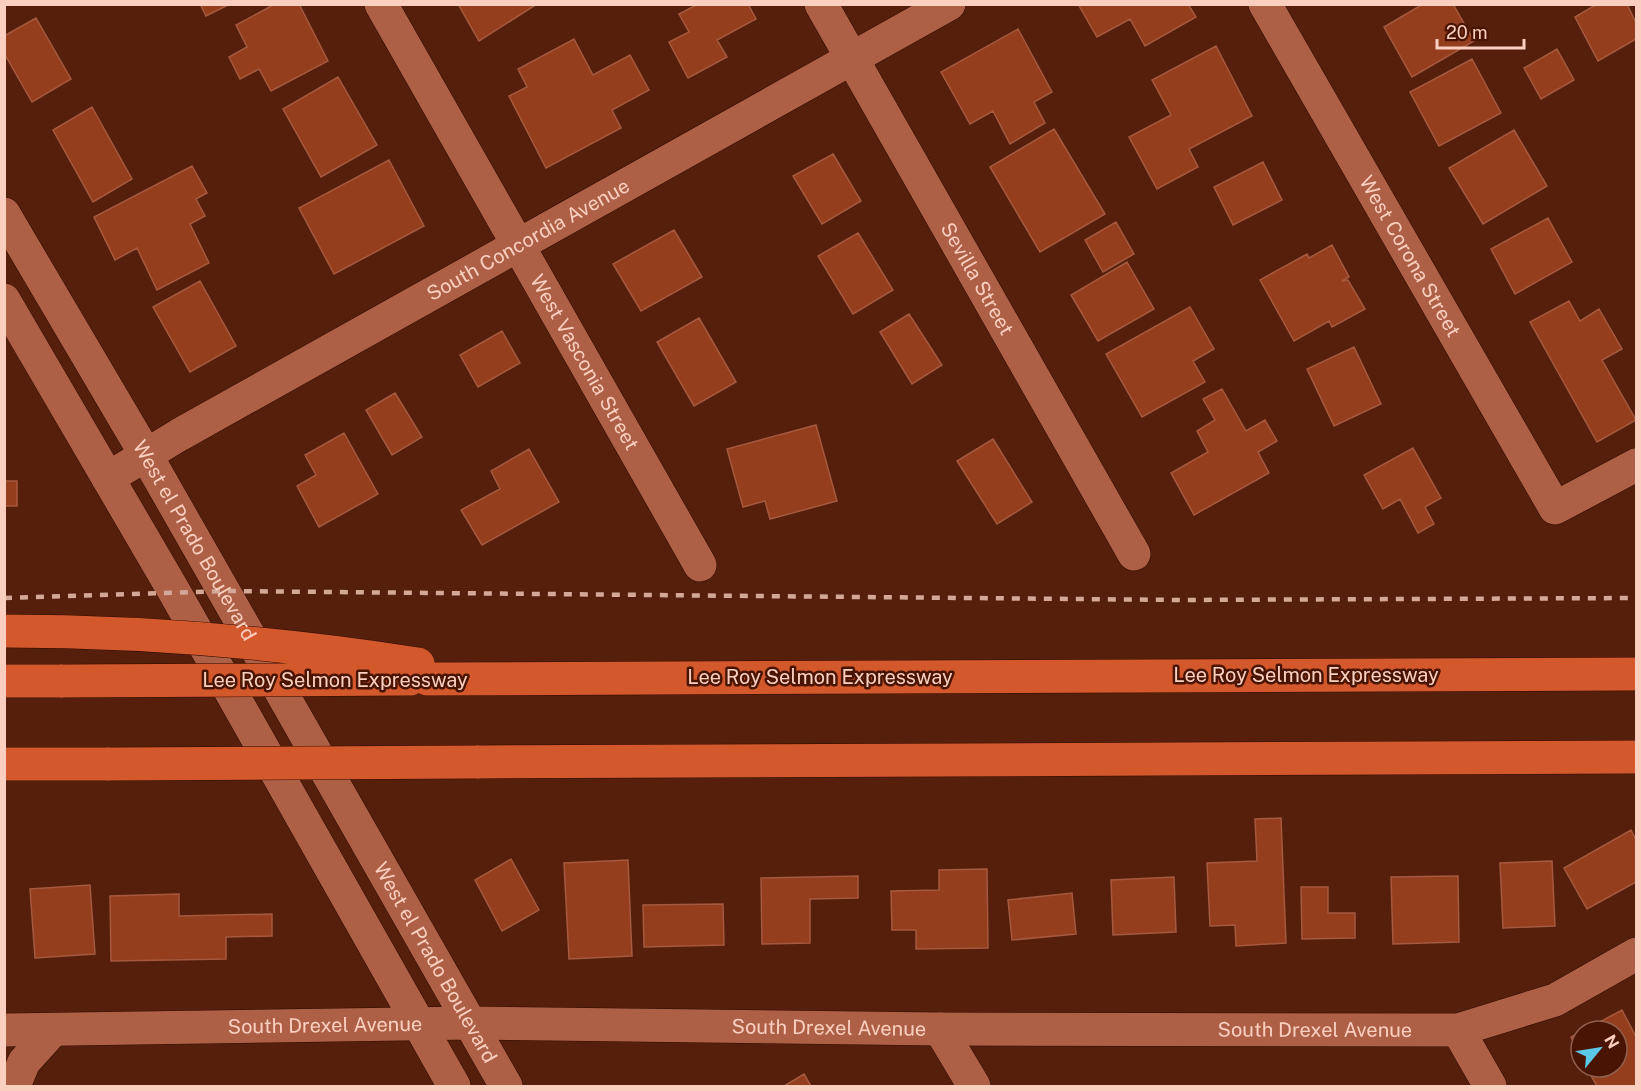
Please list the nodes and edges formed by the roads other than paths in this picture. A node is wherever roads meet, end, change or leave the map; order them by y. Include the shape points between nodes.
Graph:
1 (381, 4) edge
2 (821, 4) edge
3 (949, 4) edge
4 (1265, 4) edge
5 (852, 59) junction
6 (4, 214) edge
7 (519, 245) junction
8 (4, 300) edge
9 (72, 332) junction
10 (17, 344) edge
11 (146, 455) junction
12 (1636, 465) edge
13 (108, 477) junction
14 (1134, 554) dead end
15 (700, 565) dead end
16 (4, 631) edge
17 (423, 671) junction
18 (1636, 674) edge
19 (4, 681) edge
20 (1636, 757) edge
21 (4, 764) edge
22 (1636, 954) edge
23 (470, 1023) junction
24 (418, 1024) junction
25 (940, 1029) junction
26 (4, 1030) edge
27 (1458, 1030) junction
28 (52, 1031) junction
29 (14, 1086) edge
30 (454, 1086) edge
31 (506, 1086) edge
32 (974, 1086) edge
33 (1490, 1086) edge

1 - 7 street, West Vasconia Street
2 - 5 street, Sevilla Street
3 - 5 street, South Concordia Avenue
4 - 12 street, West Corona Street via 1555,508
5 - 7 street, South Concordia Avenue
5 - 14 street, Sevilla Street
6 - 9 street, West el Prado Boulevard
7 - 11 street, South Concordia Avenue
7 - 15 street, West Vasconia Street
8 - 10 street
9 - 10 street
9 - 11 street, West el Prado Boulevard
10 - 13 street
11 - 13 street, South Concordia Avenue
11 - 23 street, West el Prado Boulevard
13 - 24 street
16 - 17 highway, bridge via 288,646
17 - 18 highway, Lee Roy Selmon Expressway via 462,679
17 - 19 highway, Lee Roy Selmon Expressway, bridge
20 - 21 highway, bridge
22 - 27 street, South Drexel Avenue via 1555,1000
23 - 24 street, South Drexel Avenue
23 - 25 street, South Drexel Avenue
23 - 31 street, West el Prado Boulevard
24 - 28 street, South Drexel Avenue
24 - 30 street
25 - 27 street, South Drexel Avenue
25 - 32 street
26 - 28 street, South Drexel Avenue
27 - 33 street
28 - 29 street via 24,1062

